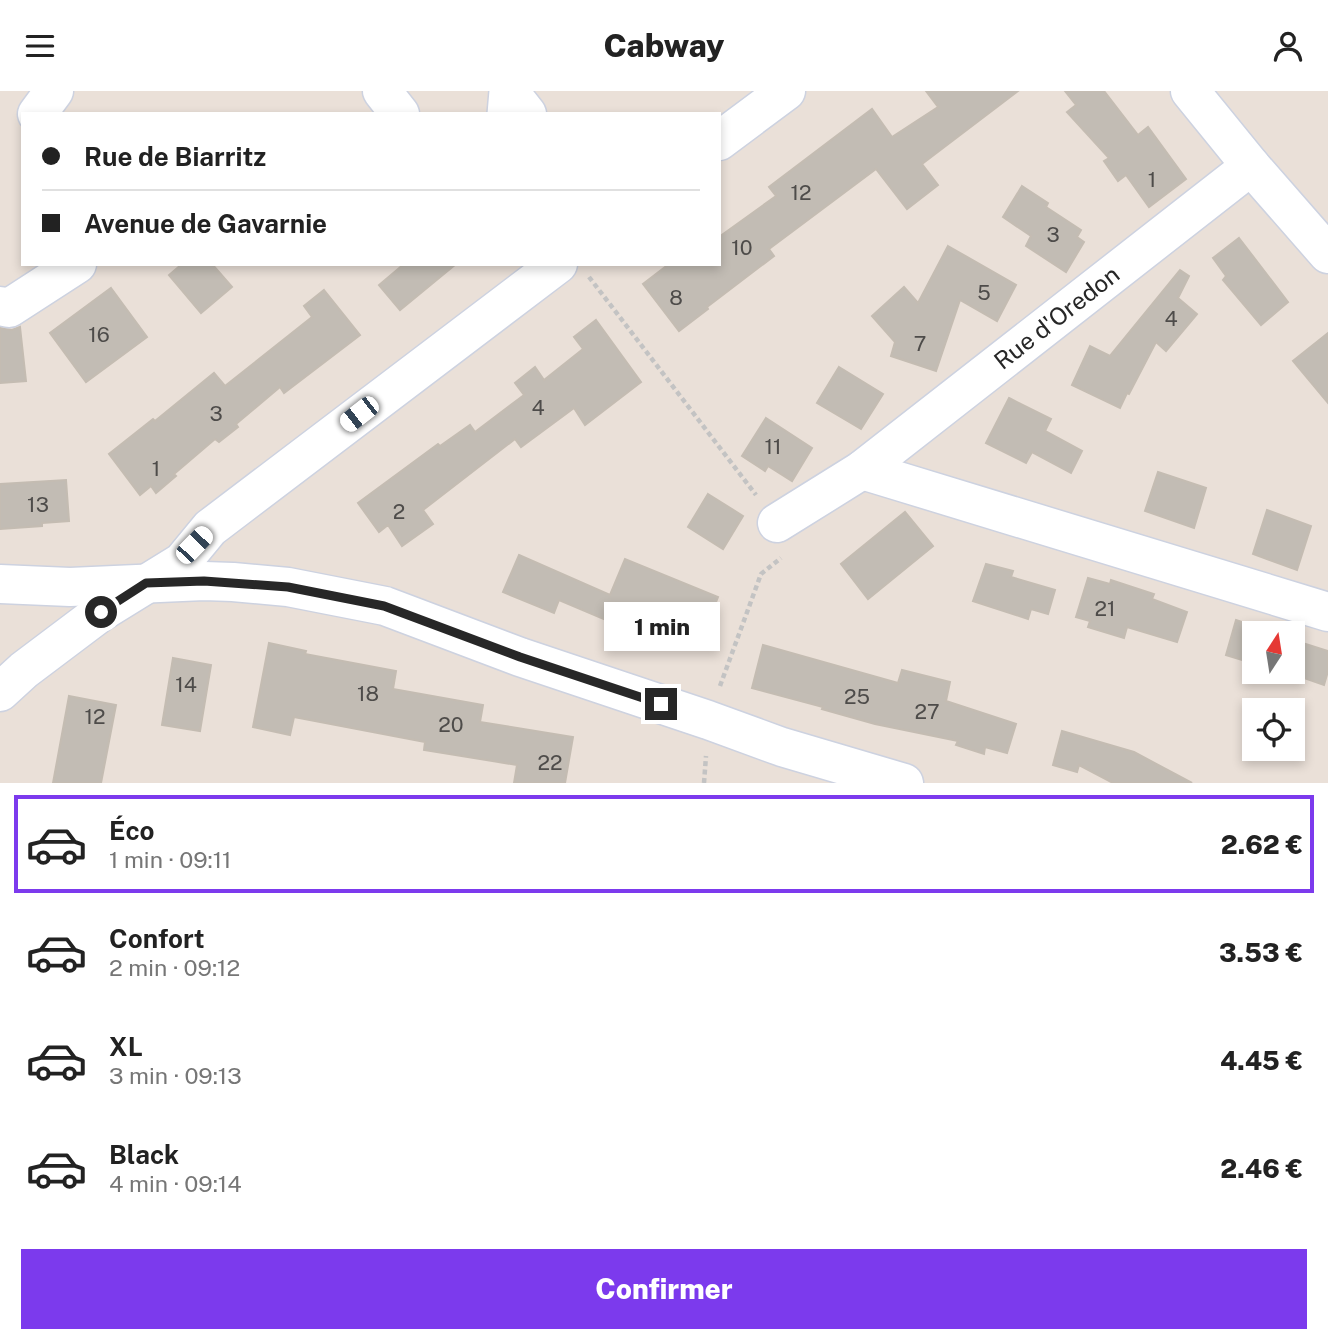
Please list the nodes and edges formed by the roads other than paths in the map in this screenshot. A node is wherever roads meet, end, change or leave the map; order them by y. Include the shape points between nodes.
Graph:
1 (54, 91) edge
2 (382, 91) edge
3 (499, 91) edge
4 (509, 91) edge
5 (786, 91) edge
6 (1190, 91) edge
7 (38, 112) edge
8 (398, 112) edge
9 (497, 112) edge
10 (525, 112) edge
11 (721, 140) edge
12 (1251, 166) junction
13 (1328, 254) edge
14 (74, 266) edge
15 (547, 272) edge
16 (0, 306) edge
17 (862, 470) junction
18 (777, 523) road end
19 (146, 583) junction
20 (0, 584) edge
21 (1328, 612) edge
22 (0, 692) edge
23 (904, 783) edge

1 - 7 street
2 - 8 street
3 - 9 lane
4 - 10 street
5 - 11 street
6 - 12 street
12 - 13 street
12 - 17 street, Rue d'Oredon
14 - 16 street via 9,308
15 - 19 street via 210,528 182,562
17 - 18 street, Rue d'Oredon
17 - 21 street
19 - 20 street
19 - 22 street via 59,642
19 - 23 street via 204,581 288,587 384,606 782,747

